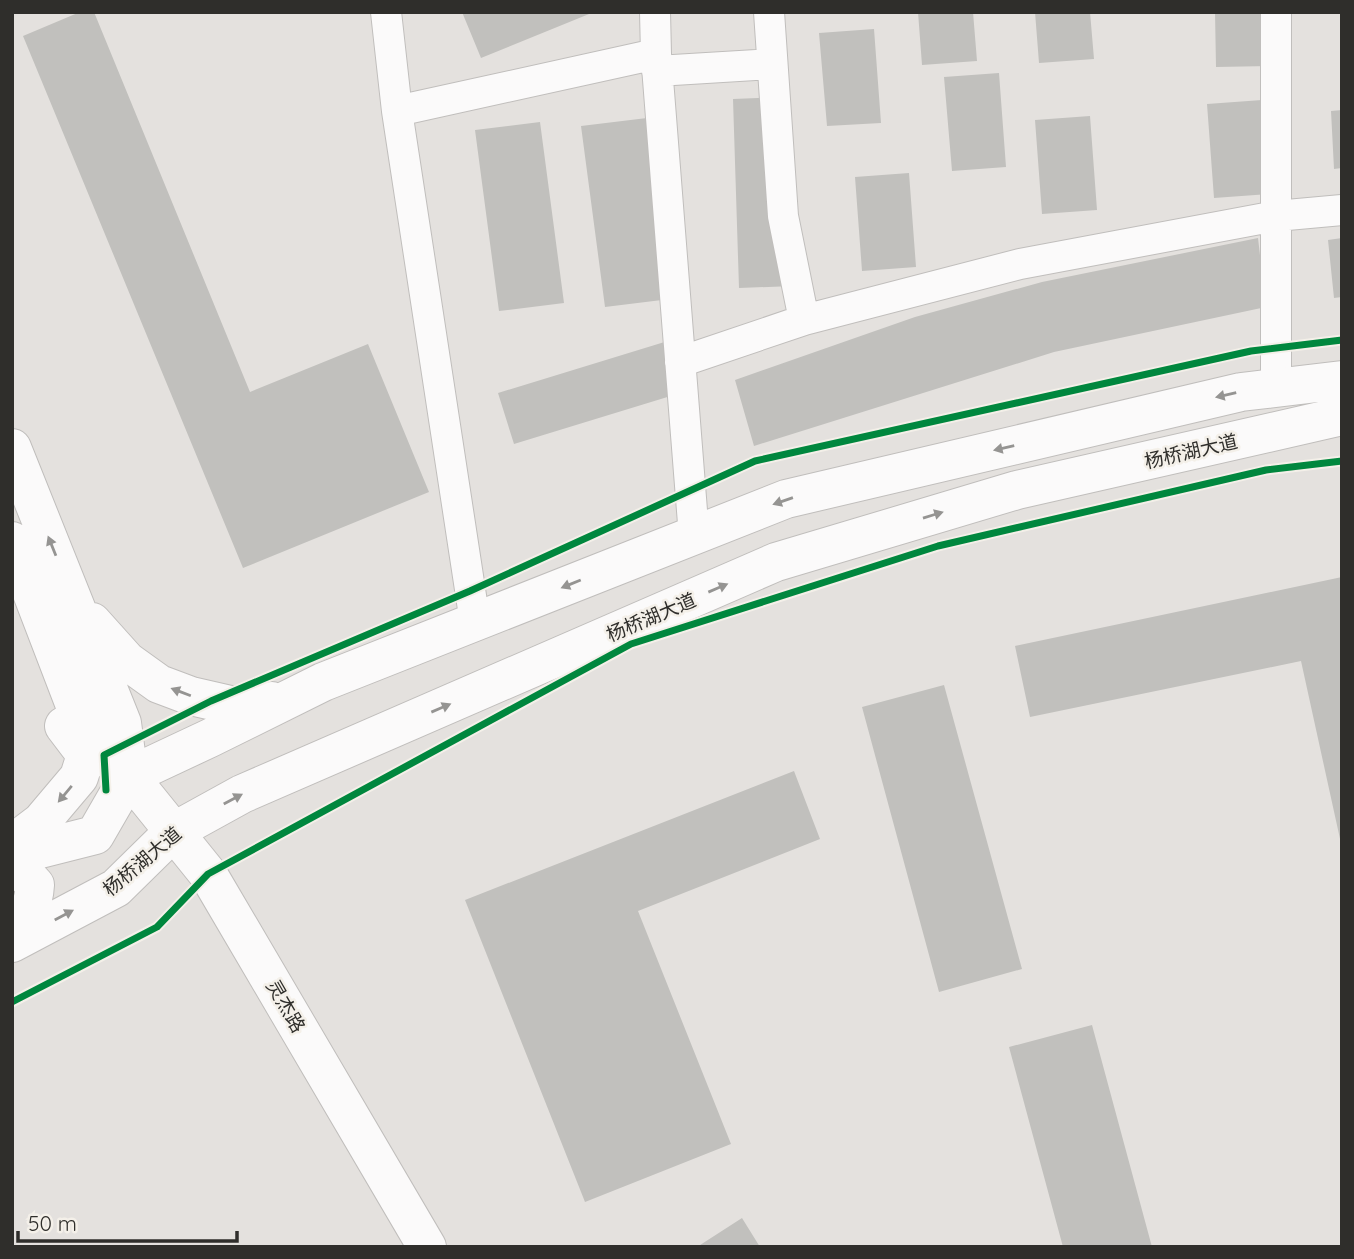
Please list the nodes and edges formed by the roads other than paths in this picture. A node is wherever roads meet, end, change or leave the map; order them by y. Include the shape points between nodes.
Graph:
1 (386, 12) edge
2 (655, 12) edge
3 (1276, 12) edge
4 (771, 13) edge
5 (656, 62) junction
6 (772, 64) junction
7 (397, 111) junction
8 (1342, 210) edge
9 (1276, 215) junction
10 (804, 320) junction
11 (680, 362) junction
12 (1342, 380) edge
13 (1276, 388) junction
14 (1342, 416) edge
15 (12, 448) edge
16 (694, 536) junction
17 (12, 541) edge
18 (71, 594) junction
19 (33, 596) junction
20 (475, 622) junction
21 (295, 696) junction
22 (129, 776) junction
23 (173, 832) junction
24 (12, 844) edge
25 (12, 856) edge
26 (12, 869) edge
27 (12, 931) edge
28 (12, 943) edge
29 (427, 1247) edge

1 - 7 street
2 - 5 street
3 - 9 street
4 - 6 street
5 - 6 street
5 - 7 street
5 - 11 street
6 - 10 street via 783,216
7 - 20 street
8 - 9 street
9 - 10 street via 1020,264
9 - 13 street
10 - 11 street
11 - 16 street
12 - 13 main road
13 -> 16 main road via 1241,392 786,499
23 -> 14 main road, 杨桥湖大道 via 242,794 776,562 1017,490
18 -> 15 main road
16 -> 20 main road
17 - 19 main road
21 -> 18 main road via 239,707 159,684 106,640
18 - 22 main road via 122,723
19 - 22 main road, 灵杰路 via 89,742
19 -> 24 main road via 57,716 86,755 79,778 41,822
20 - 21 main road
21 - 22 main road
22 - 23 main road, 灵杰路
22 - 25 main road via 95,835
28 -> 23 main road, 杨桥湖大道 via 116,888
23 - 29 main road, 灵杰路 via 208,874
26 - 27 main road via 23,872 35,885 34,901

